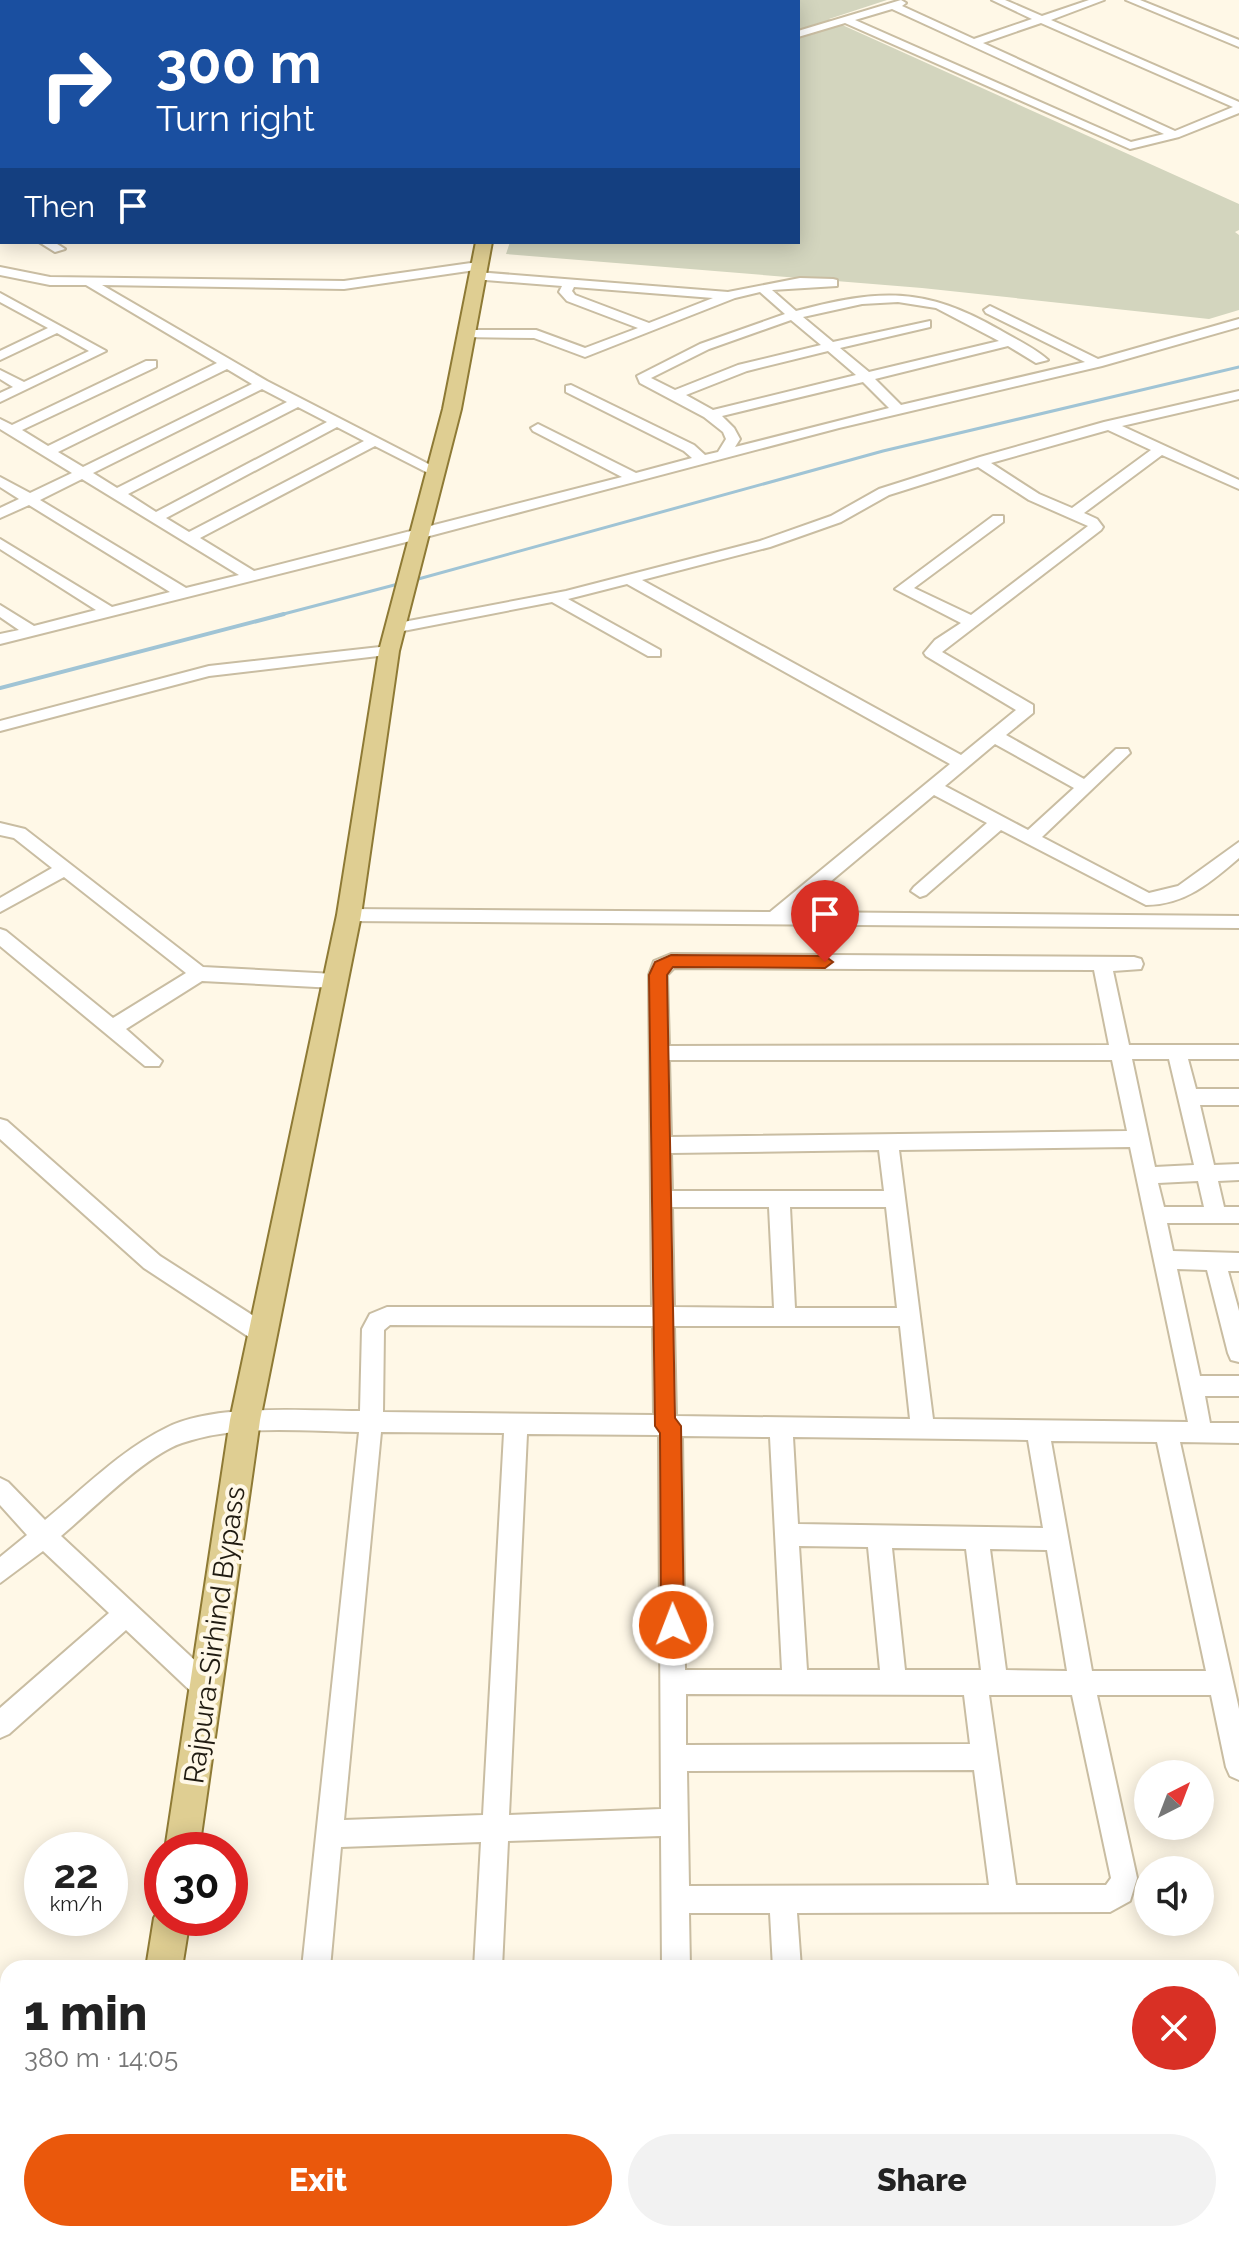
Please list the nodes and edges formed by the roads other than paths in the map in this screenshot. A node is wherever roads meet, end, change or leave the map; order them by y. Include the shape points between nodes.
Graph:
1 (910, 0) edge
2 (997, 0) edge
3 (1099, 0) edge
4 (1131, 0) edge
5 (1166, 0) edge
6 (892, 5) junction
7 (1150, 8) junction
8 (1041, 19) junction
9 (846, 20) junction
10 (800, 33) edge
11 (972, 43) junction
12 (1239, 44) edge
13 (1239, 107) edge
14 (1175, 135) junction
15 (49, 244) edge
16 (484, 244) edge
17 (59, 249) dead end
18 (0, 271) edge
19 (478, 271) junction
20 (87, 282) junction
21 (570, 282) junction
22 (833, 283) dead end
23 (762, 288) junction
24 (731, 295) junction
25 (0, 297) edge
26 (23, 309) junction
27 (990, 310) dead end
28 (794, 317) junction
29 (0, 319) edge
30 (1239, 323) edge
31 (925, 324) dead end
32 (648, 327) junction
33 (58, 328) junction
34 (466, 334) junction
35 (1009, 342) junction
36 (830, 347) junction
37 (0, 356) edge
38 (1041, 360) dead end
39 (1097, 363) junction
40 (151, 364) dead end
41 (226, 364) junction
42 (0, 374) edge
43 (866, 377) junction
44 (262, 384) junction
45 (24, 387) junction
46 (571, 389) dead end
47 (674, 395) junction
48 (1239, 395) edge
49 (0, 398) edge
50 (298, 402) junction
51 (897, 409) junction
52 (711, 415) junction
53 (337, 422) junction
54 (1109, 425) junction
55 (6, 426) edge
56 (538, 428) dead end
57 (374, 441) junction
58 (1161, 449) junction
59 (49, 451) junction
60 (722, 456) junction
61 (702, 460) junction
62 (980, 462) junction
63 (435, 471) junction
64 (84, 472) junction
65 (635, 478) junction
66 (1235, 478) edge
67 (0, 481) edge
68 (119, 493) junction
69 (30, 499) junction
70 (0, 514) edge
71 (1073, 514) junction
72 (157, 517) junction
73 (998, 519) dead end
74 (190, 537) junction
75 (416, 540) junction
76 (0, 543) edge
77 (252, 576) junction
78 (629, 579) junction
79 (183, 593) junction
80 (553, 597) junction
81 (0, 610) edge
82 (108, 611) junction
83 (399, 622) junction
84 (972, 622) junction
85 (31, 631) junction
86 (0, 639) edge
87 (389, 651) junction
88 (654, 653) dead end
89 (0, 726) edge
90 (996, 737) junction
91 (1122, 753) dead end
92 (964, 764) junction
93 (1084, 786) junction
94 (935, 788) junction
95 (998, 823) junction
96 (0, 829) edge
97 (1029, 839) junction
98 (1239, 848) edge
99 (64, 869) junction
100 (920, 891) dead end
101 (0, 906) edge
102 (349, 915) junction
103 (777, 916) junction
104 (1239, 922) edge
105 (0, 936) edge
106 (1134, 964) dead end
107 (1102, 965) junction
108 (199, 974) junction
109 (335, 981) junction
110 (112, 1028) junction
111 (1120, 1051) junction
112 (1177, 1052) junction
113 (1239, 1052) edge
114 (661, 1053) junction
115 (152, 1061) dead end
116 (1188, 1097) junction
117 (1238, 1100) edge
118 (0, 1127) edge
119 (1139, 1139) junction
120 (888, 1142) junction
121 (662, 1145) junction
122 (1239, 1172) edge
123 (1147, 1175) junction
124 (1207, 1175) junction
125 (662, 1199) junction
126 (779, 1199) junction
127 (895, 1199) junction
128 (1155, 1215) junction
129 (1216, 1215) junction
130 (1239, 1215) edge
131 (1165, 1260) junction
132 (1215, 1261) junction
133 (1239, 1262) edge
134 (785, 1317) junction
135 (909, 1317) junction
136 (664, 1318) junction
137 (263, 1334) junction
138 (1238, 1342) edge
139 (1191, 1386) junction
140 (1239, 1386) edge
141 (245, 1420) junction
142 (371, 1422) junction
143 (516, 1424) junction
144 (668, 1426) junction
145 (781, 1427) junction
146 (923, 1429) junction
147 (1038, 1431) junction
148 (1166, 1432) junction
149 (1201, 1432) junction
150 (1239, 1433) edge
151 (0, 1489) edge
152 (787, 1535) junction
153 (44, 1536) junction
154 (879, 1537) junction
155 (977, 1538) junction
156 (1057, 1539) junction
157 (0, 1572) edge
158 (126, 1614) junction
159 (673, 1682) junction
160 (795, 1683) junction
161 (894, 1683) junction
162 (985, 1683) junction
163 (1082, 1683) junction
164 (1221, 1683) junction
165 (207, 1689) junction
166 (0, 1725) edge
167 (985, 1757) junction
168 (674, 1758) junction
169 (1239, 1767) edge
170 (675, 1822) junction
171 (495, 1827) junction
172 (185, 1832) edge
173 (329, 1834) junction
174 (1004, 1897) junction
175 (783, 1899) junction
176 (676, 1900) junction
177 (169, 1936) edge
178 (165, 1960) edge
179 (317, 1960) edge
180 (488, 1960) edge
181 (676, 1960) edge
182 (787, 1960) edge

1 - 6 street
2 - 8 street
3 - 8 street
4 - 7 street
5 - 7 street
6 - 9 street
6 - 11 street
7 - 12 street
8 - 11 street
8 - 13 street
9 - 10 street
9 - 14 street via 1124,145
11 - 14 street
13 - 14 street
15 - 17 street
16 - 19 main road, Rajpura-Sirhind Bypass
18 - 20 street via 30,279
19 - 20 street via 344,285
19 - 21 street
19 - 34 main road, Rajpura-Sirhind Bypass
20 - 41 street
21 - 24 street
21 - 32 street via 565,292 571,298
22 - 23 street
23 - 24 street
23 - 28 street
24 - 32 street
25 - 26 street
26 - 29 street
26 - 33 street
27 - 39 street
28 - 35 street via 877,296 924,300
28 - 36 street
28 - 47 street via 742,329 644,376
30 - 39 street
31 - 36 street
32 - 34 street via 585,353 536,334
33 - 37 street
33 - 45 street via 98,348 98,353
34 - 63 main road, Rajpura-Sirhind Bypass
35 - 38 street
35 - 43 street
36 - 43 street
36 - 47 street via 743,368
39 - 51 street
40 - 55 street
41 - 44 street
41 - 59 street
42 - 45 street
43 - 51 street
43 - 52 street
44 - 50 street
44 - 64 street
45 - 49 street
46 - 61 street via 689,448
47 - 52 street
48 - 54 street
50 - 53 street
50 - 68 street
51 - 60 street
52 - 60 street via 733,434
53 - 57 street
53 - 72 street
54 - 58 street
54 - 62 street
55 - 59 street
56 - 65 street
57 - 63 street
57 - 74 street
58 - 66 street
58 - 71 street
59 - 64 street
60 - 61 street
61 - 65 street
62 - 71 street via 1027,494
62 - 78 street via 884,492 826,524
63 - 75 main road, Rajpura-Sirhind Bypass
64 - 68 street
64 - 69 street
65 - 75 street
67 - 69 street
68 - 72 street
69 - 70 street
69 - 79 street
71 - 84 street via 1095,524 1094,531
72 - 74 street
73 - 84 street via 903,589
74 - 77 street
75 - 77 street
75 - 83 main road, Rajpura-Sirhind Bypass
76 - 82 street
77 - 79 street
78 - 80 street
78 - 92 street
79 - 82 street
80 - 83 street
80 - 88 street
81 - 85 street
82 - 85 street
83 - 87 main road, Rajpura-Sirhind Bypass
84 - 90 street via 932,653 1026,706
85 - 86 street
87 - 89 street via 209,671
87 - 102 main road, Rajpura-Sirhind Bypass
90 - 92 street
90 - 93 street
91 - 93 street
92 - 94 street
93 - 97 street
94 - 95 street
94 - 103 street
95 - 97 street
95 - 100 street
96 - 99 street via 19,833
97 - 98 street via 1120,887 1158,900 1196,884
99 - 101 street
99 - 108 street
102 - 103 street
102 - 109 main road, Rajpura-Sirhind Bypass
103 - 104 street
105 - 110 street
106 - 107 street
107 - 111 street
107 - 114 street via 671,961 658,975
108 - 109 street
108 - 110 street
109 - 137 main road, Rajpura-Sirhind Bypass
110 - 115 street
111 - 112 street
111 - 114 street
111 - 119 street
112 - 113 street
112 - 116 street
114 - 121 street
116 - 117 street
116 - 124 street
118 - 137 street via 152,1262
119 - 120 street
119 - 123 street
120 - 121 street
120 - 127 street
121 - 125 street
122 - 124 street
123 - 124 street
123 - 128 street
124 - 129 street
125 - 126 street
125 - 136 street
126 - 127 street
126 - 134 street
127 - 135 street
128 - 129 street
128 - 131 street
129 - 130 street
131 - 132 street
131 - 139 street
132 - 133 street
132 - 138 street
134 - 135 street
134 - 136 street
135 - 146 street
136 - 142 street via 387,1316 373,1329
136 - 144 street
137 - 141 main road, Rajpura-Sirhind Bypass
139 - 140 street
139 - 149 street
141 - 142 street
141 - 153 street via 176,1434 145,1452
141 - 165 main road, Rajpura-Sirhind Bypass
142 - 143 street
142 - 173 street
143 - 144 street
143 - 171 street
144 - 145 street
144 - 159 street
145 - 146 street
145 - 152 street
146 - 147 street
147 - 148 street
147 - 156 street
148 - 149 street
148 - 164 street
149 - 150 street
151 - 153 street
152 - 154 street
152 - 160 street
153 - 157 street
153 - 158 street
154 - 155 street
154 - 161 street
155 - 156 street
155 - 162 street
156 - 163 street
158 - 165 street
158 - 166 street
159 - 160 street
159 - 168 street
160 - 161 street
161 - 162 street
162 - 163 street
162 - 167 street
163 - 164 street
163 - 174 street via 1124,1878 1120,1891 1110,1898
164 - 169 street
165 - 172 main road, Rajpura-Sirhind Bypass
167 - 168 street
167 - 174 street
168 - 170 street
170 - 171 street
170 - 176 street
171 - 173 street
171 - 180 street
173 - 179 street
174 - 175 street
175 - 176 street
175 - 182 street
176 - 181 street
177 - 178 main road

